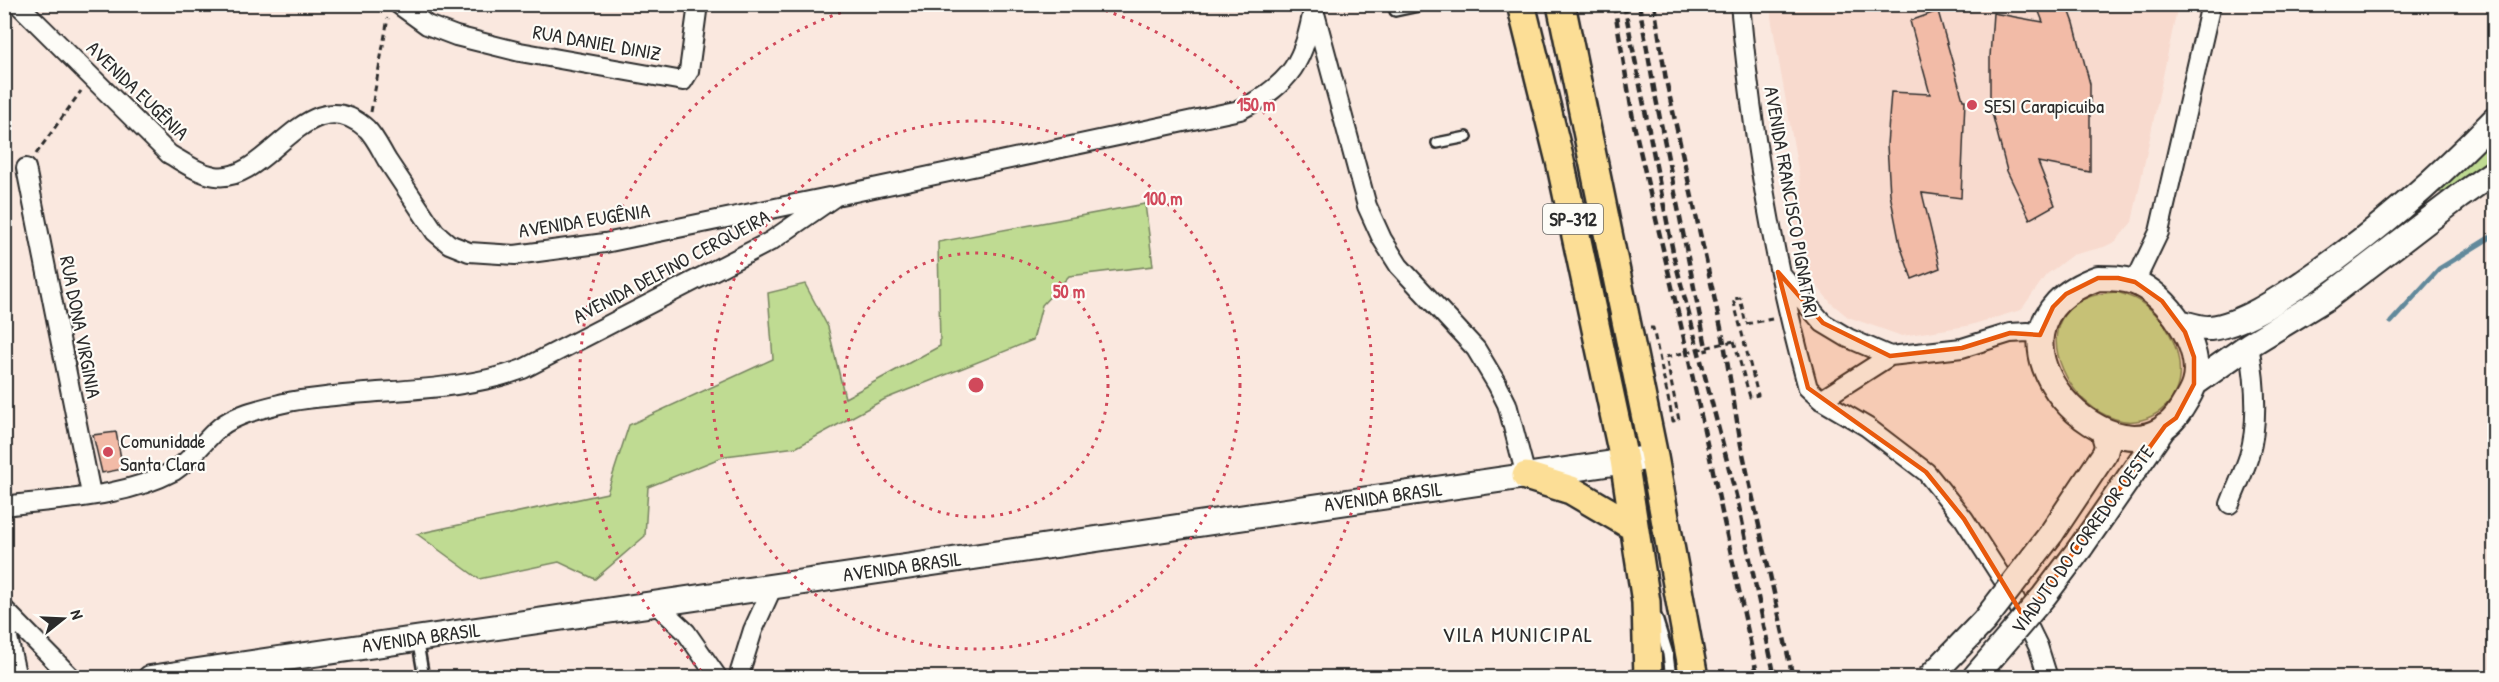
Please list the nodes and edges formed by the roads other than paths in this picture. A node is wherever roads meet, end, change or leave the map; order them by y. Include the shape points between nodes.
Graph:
1 (18, 4) edge
2 (698, 4) edge
3 (1428, 4) edge
4 (1561, 4) edge
5 (1740, 4) edge
6 (2211, 4) edge
7 (1314, 5) edge
8 (1519, 8) edge
9 (393, 10) edge
10 (1395, 11) dead end
11 (2494, 120) edge
12 (1467, 137) dead end
13 (1437, 143) dead end
14 (26, 168) road end
15 (2494, 172) edge
16 (836, 196) junction
17 (1778, 272) junction
18 (2135, 282) junction
19 (2179, 322) junction
20 (2040, 335) junction
21 (2249, 345) junction
22 (1890, 356) junction
23 (2194, 384) junction
24 (1821, 400) junction
25 (2165, 426) junction
26 (2103, 431) junction
27 (1654, 457) junction
28 (1624, 460) junction
29 (1526, 476) junction
30 (91, 494) junction
31 (2230, 504) dead end
32 (4, 506) edge
33 (1634, 527) junction
34 (1639, 558) junction
35 (774, 584) junction
36 (654, 602) junction
37 (4, 609) edge
38 (4, 620) edge
39 (417, 638) junction
40 (176, 676) edge
41 (17, 678) edge
42 (72, 678) edge
43 (150, 678) edge
44 (424, 678) edge
45 (718, 678) edge
46 (738, 678) edge
47 (1648, 678) edge
48 (1671, 678) edge
49 (1694, 678) edge
50 (1929, 678) edge
51 (1974, 678) edge
52 (2048, 678) edge

1 - 16 street, AVENIDA EUGÊNIA via 169,154 215,176 243,171 297,127 317,118 350,118 368,130 435,232 449,244 469,252 515,255 561,250
2 - 9 street, RUA DANIEL DINIZ via 689,71 683,81 520,52 456,36
3 - 10 lane
4 - 27 main road, SP-312
5 - 17 street, AVENIDA FRANCISCO PIGNATARI via 1750,106
6 - 18 street via 2159,232
7 - 16 street, AVENIDA DELFINO CERQUEIRA via 1294,68 1282,84 1240,110
7 - 29 street via 1367,206 1399,266 1476,350 1497,384 1507,404
8 - 28 main road, SP-312 via 1560,161
11 - 19 main road via 2420,192 2272,304 2210,328
12 - 13 lane
14 - 30 street, RUA DONA VIRGINIA
15 - 21 main road via 2328,297
16 - 30 street, AVENIDA DELFINO CERQUEIRA via 771,241 523,369 463,384 287,402 248,413 221,426 175,470 120,490
17 - 22 street via 1823,323
17 - 24 street, AVENIDA FRANCISCO PIGNATARI via 1808,388
18 - 19 main road via 2162,301
18 - 20 main road via 2098,278 2081,284 2053,307
19 - 23 main road via 2194,357
20 - 22 street via 2010,333 1962,348
20 - 26 main road via 2040,354 2054,386 2075,411
21 - 23 main road
21 - 31 street via 2255,386 2250,454
22 - 24 street
23 - 25 main road via 2176,417
24 - 52 street via 1867,427 1926,472 1964,519 2013,595 2038,646
25 - 26 main road via 2139,436
25 - 51 main road, VIADUTO DO CORREDOR OESTE, bridge via 2044,597
26 - 50 main road, VIADUTO DO CORREDOR OESTE, bridge via 2108,446 2105,453 2051,534 1984,621
27 - 28 main road, AVENIDA BRASIL
27 - 49 main road, SP-312
28 - 29 main road, AVENIDA BRASIL
28 - 33 main road, SP-312
29 - 33 main road via 1571,490
29 - 35 main road, AVENIDA BRASIL
30 - 32 street, AVENIDA DELFINO CERQUEIRA
33 - 34 main road, SP-312
34 - 47 main road, SP-312 via 1646,602
34 - 48 lane via 1668,654
35 - 36 main road, AVENIDA BRASIL
35 - 46 street via 753,630
36 - 39 main road, AVENIDA BRASIL
36 - 45 street via 686,632
37 - 42 street
38 - 41 street
39 - 40 main road, AVENIDA BRASIL via 210,667
39 - 44 lane
40 - 43 main road, AVENIDA BRASIL

